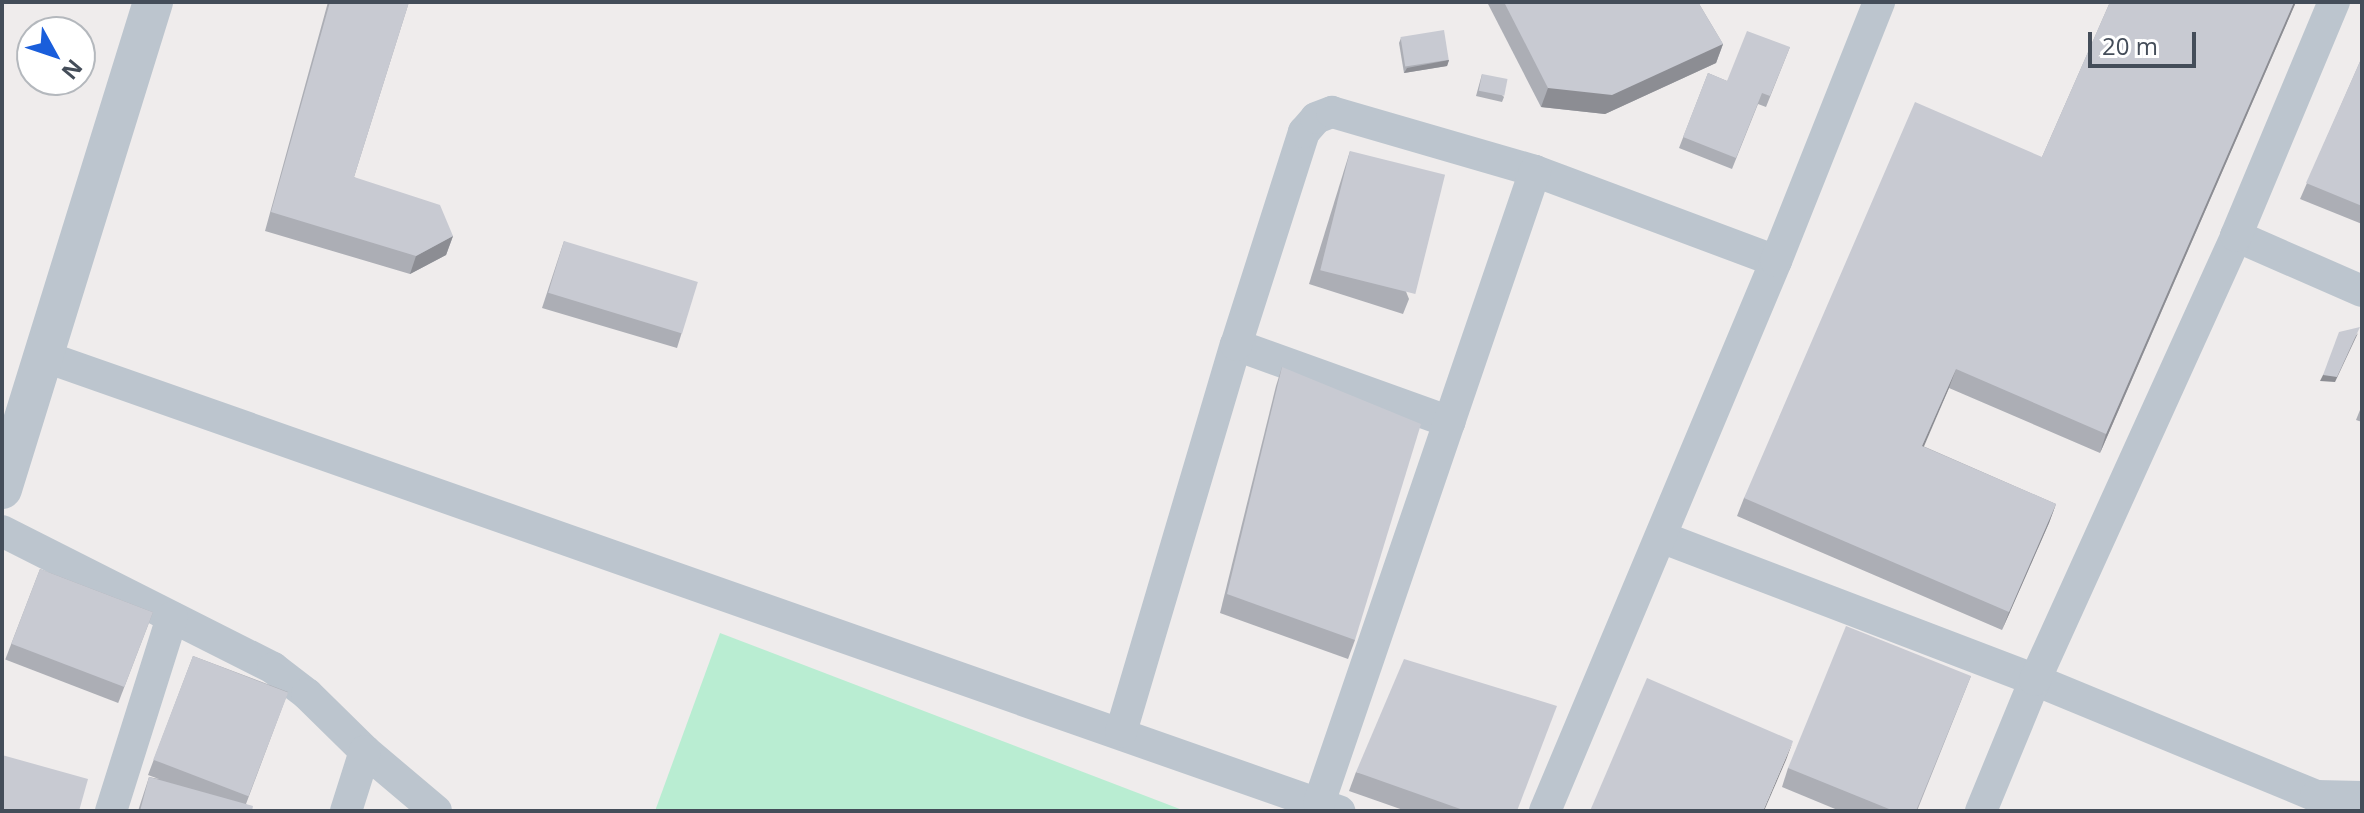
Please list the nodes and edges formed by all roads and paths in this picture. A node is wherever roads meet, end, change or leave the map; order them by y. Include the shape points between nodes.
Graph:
1 (153, 2) edge
2 (1879, 2) edge
3 (2334, 2) edge
4 (1535, 171) junction
5 (2236, 236) junction
6 (1776, 261) junction
7 (2362, 291) edge
8 (1236, 345) junction
9 (43, 356) junction
10 (1450, 422) junction
11 (2, 489) edge
12 (2, 531) edge
13 (1661, 537) junction
14 (172, 617) junction
15 (2035, 680) junction
16 (1121, 732) junction
17 (365, 751) junction
18 (2362, 797) edge
19 (2316, 806) edge
20 (1329, 807) edge
21 (111, 811) edge
22 (346, 811) edge
23 (436, 811) edge
24 (1545, 811) edge
25 (1981, 811) edge

1 - 9 street
2 - 6 street
3 - 5 street
4 - 6 street
4 - 8 street via 1332,112 1316,118 1304,132
4 - 10 street
5 - 7 street
5 - 15 street
6 - 13 street
8 - 10 street
8 - 16 street
9 - 11 street
9 - 16 street
10 - 20 street
12 - 14 street
13 - 15 street
13 - 24 street
14 - 17 street via 273,668
14 - 21 street
15 - 19 street
15 - 25 street
16 - 20 street
17 - 22 street
17 - 23 street
18 - 19 street

